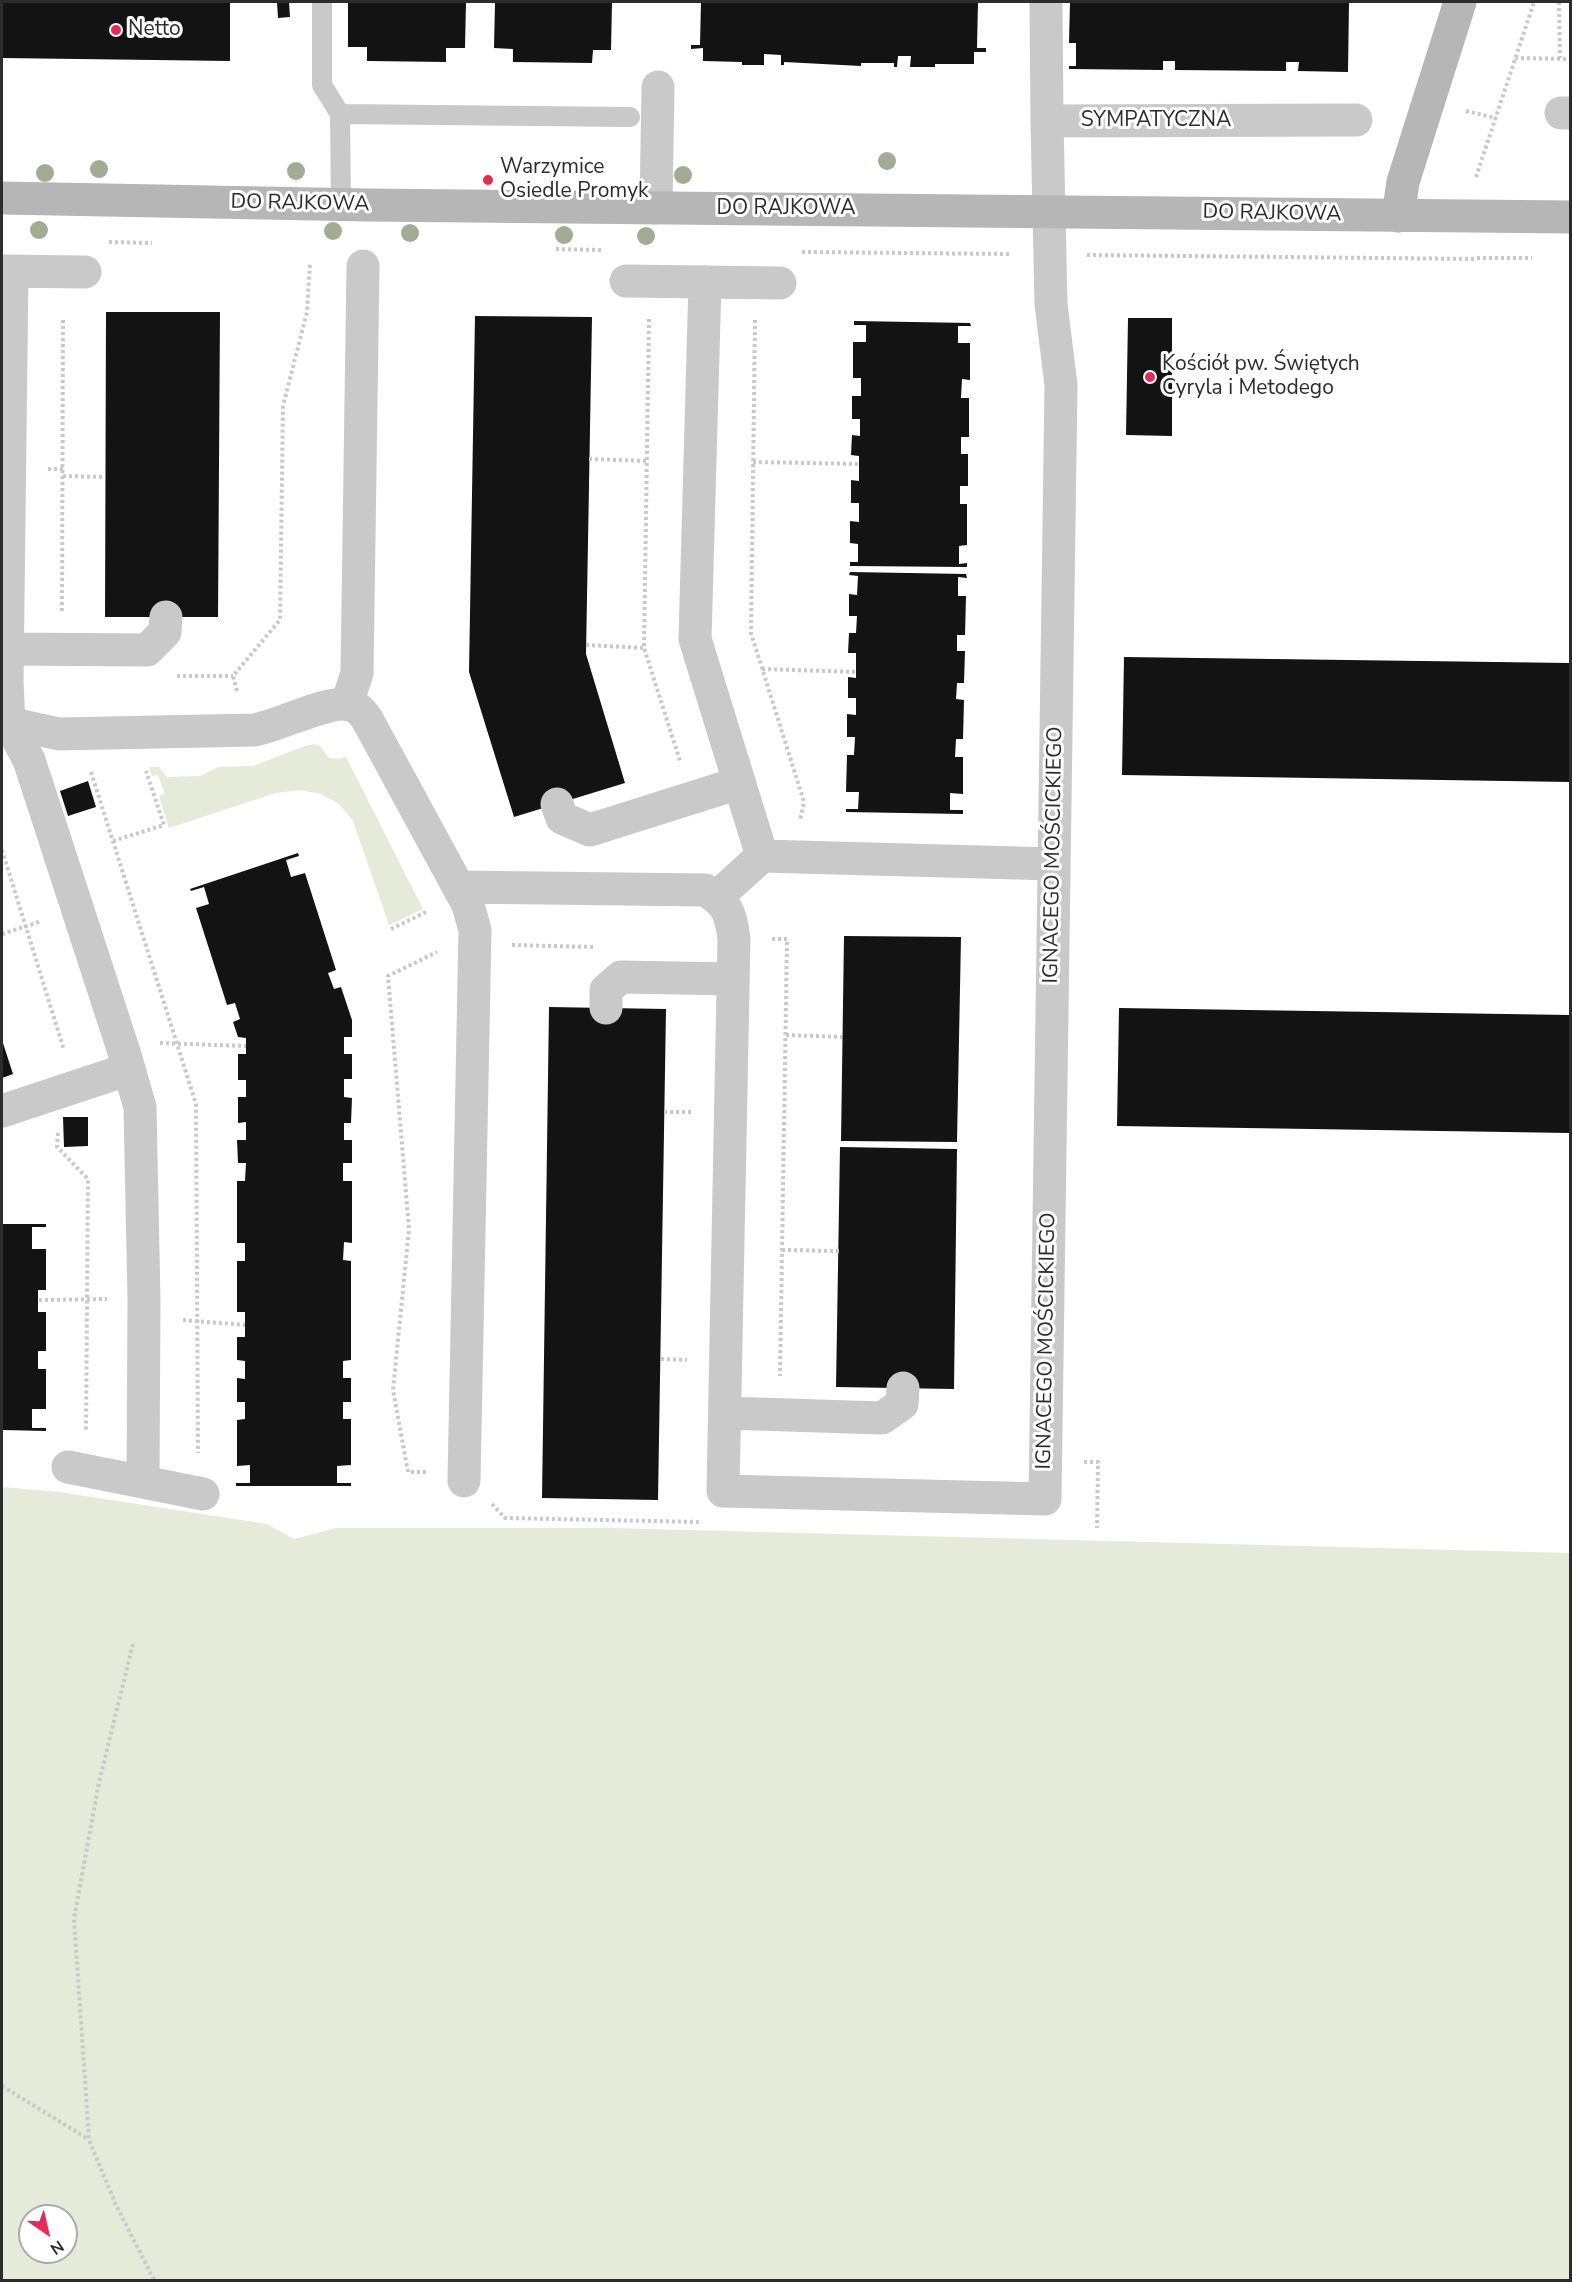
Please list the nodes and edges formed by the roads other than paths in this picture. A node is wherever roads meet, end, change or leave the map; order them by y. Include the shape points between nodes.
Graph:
1 (322, 2) edge
2 (1046, 2) edge
3 (1460, 2) edge
4 (658, 87) dead end
5 (340, 114) junction
6 (630, 117) dead end
7 (1047, 120) junction
8 (1356, 120) dead end
9 (2, 198) edge
10 (341, 204) junction
11 (656, 208) junction
12 (1048, 212) junction
13 (1398, 216) junction
14 (1570, 217) edge
15 (363, 266) dead end
16 (7, 271) edge
17 (85, 272) dead end
18 (626, 281) dead end
19 (705, 282) junction
20 (780, 283) dead end
21 (166, 617) dead end
22 (7, 649) junction
23 (347, 704) junction
24 (5, 723) edge
25 (739, 783) junction
26 (557, 804) dead end
27 (777, 856) junction
28 (1054, 864) junction
29 (459, 887) junction
30 (717, 897) junction
31 (733, 979) junction
32 (606, 1008) dead end
33 (125, 1054) junction
34 (2, 1111) edge
35 (903, 1388) dead end
36 (724, 1413) junction
37 (77, 1468) road end
38 (464, 1477) road end
39 (143, 1482) junction
40 (203, 1494) dead end

1 - 5 lane via 322,85
2 - 7 street
3 - 13 street via 1403,182
4 - 11 street
5 - 6 lane
5 - 10 lane
7 - 8 street, SYMPATYCZNA
7 - 12 street
9 - 10 street, DO RAJKOWA
10 - 11 street, DO RAJKOWA
11 - 12 street, DO RAJKOWA
12 - 13 street, DO RAJKOWA
12 - 28 street, IGNACEGO MOŚCICKIEGO via 1051,304 1061,385
13 - 14 street, DO RAJKOWA
15 - 23 street via 357,672
16 - 17 street
16 - 22 street
18 - 19 street
19 - 20 street
19 - 25 street via 695,639
21 - 22 street via 165,632 147,650
22 - 24 street
23 - 24 street via 248,730 59,734
23 - 29 street via 359,709 367,719
24 - 33 street via 29,760
25 - 26 street via 590,830 562,818
25 - 27 street
27 - 28 street
27 - 30 street
28 - 36 street, IGNACEGO MOŚCICKIEGO via 1045,1498 723,1491
29 - 30 street via 705,890
29 - 38 street via 475,930
30 - 31 street via 732,920
31 - 32 street via 621,977 606,990
31 - 36 street
33 - 34 street
33 - 39 street via 142,1122
35 - 36 street via 902,1404 882,1418
37 - 39 street
39 - 40 street

